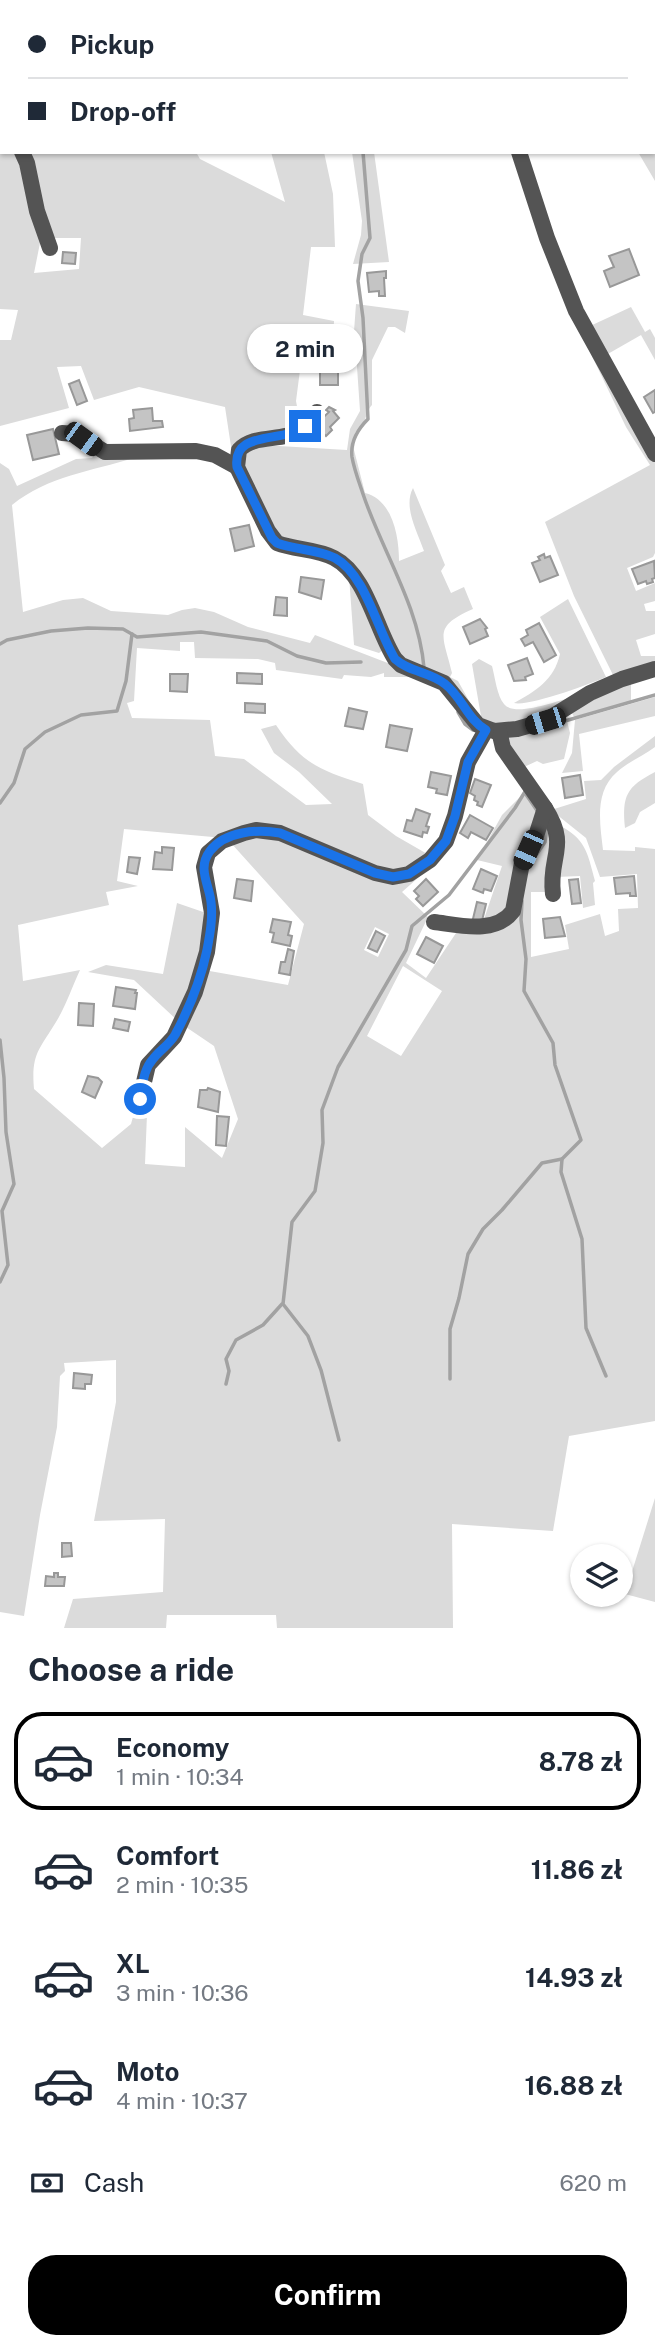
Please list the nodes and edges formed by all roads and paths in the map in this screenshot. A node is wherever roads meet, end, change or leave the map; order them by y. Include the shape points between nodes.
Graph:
1 (23, 154) edge
2 (520, 154) edge
3 (50, 248) dead end
4 (317, 412) dead end
5 (62, 433) dead end
6 (655, 454) edge
7 (237, 467) junction
8 (655, 669) edge
9 (488, 729) junction
10 (545, 808) junction
11 (553, 894) dead end
12 (434, 922) dead end
13 (140, 1099) dead end

1 - 3 street
2 - 6 street via 576,311
4 - 7 street via 295,433 248,442 239,450
5 - 7 street via 76,434 105,452 196,451
7 - 9 street via 272,538 334,558 345,566 395,659 444,683
8 - 9 street via 590,693 545,721
9 - 10 street
9 - 13 street via 468,762 446,841 430,860 409,874 375,873 268,831 244,833 211,849 204,867 211,901 207,953 174,1037 148,1065
10 - 11 street via 558,835
10 - 12 street via 520,873 512,914 482,927

